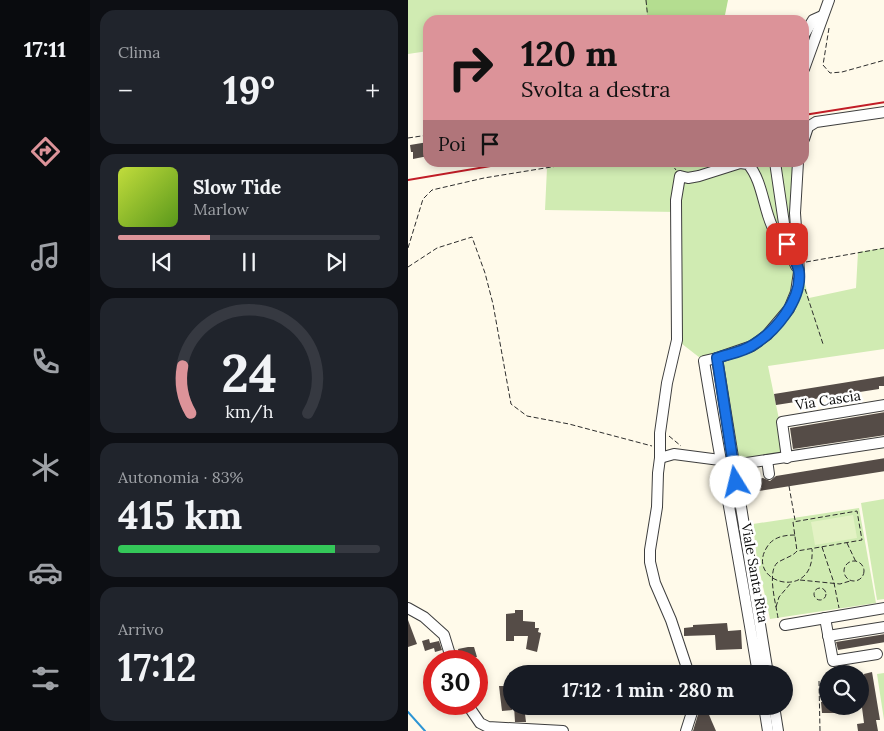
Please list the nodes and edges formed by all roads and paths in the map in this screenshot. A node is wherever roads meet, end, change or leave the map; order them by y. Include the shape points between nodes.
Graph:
1 (646, 0) edge
2 (829, 0) edge
3 (648, 15) edge
4 (822, 16) junction
5 (809, 27) edge
6 (809, 54) edge
7 (884, 60) edge
8 (884, 112) edge
9 (809, 126) edge
10 (423, 136) edge
11 (408, 138) edge
12 (551, 167) edge
13 (726, 167) edge
14 (750, 167) edge
15 (776, 167) edge
16 (798, 167) edge
17 (787, 244) junction
18 (408, 248) edge
19 (884, 248) edge
20 (408, 267) edge
21 (799, 267) junction
22 (804, 285) dead end
23 (823, 344) dead end
24 (717, 358) junction
25 (884, 405) edge
26 (668, 434) dead end
27 (884, 442) edge
28 (684, 450) dead end
29 (660, 454) junction
30 (787, 458) junction
31 (767, 460) junction
32 (720, 464) junction
33 (733, 465) junction
34 (769, 474) dead end
35 (790, 486) dead end
36 (795, 521) junction
37 (795, 536) junction
38 (847, 542) junction
39 (822, 547) junction
40 (812, 548) junction
41 (797, 551) junction
42 (856, 562) junction
43 (747, 573) junction
44 (772, 578) junction
45 (800, 580) junction
46 (851, 580) junction
47 (820, 582) junction
48 (792, 583) junction
49 (834, 583) junction
50 (819, 588) junction
51 (776, 607) junction
52 (408, 608) edge
53 (884, 608) edge
54 (839, 609) dead end
55 (825, 618) junction
56 (782, 621) joint
57 (884, 627) edge
58 (828, 636) junction
59 (449, 650) edge
60 (877, 654) dead end
61 (686, 665) edge
62 (757, 665) edge
63 (766, 665) edge
64 (818, 681) dead end
65 (475, 715) edge
66 (691, 715) edge
67 (765, 715) edge
68 (775, 715) edge
69 (563, 731) edge
70 (686, 731) edge
71 (768, 731) edge
72 (778, 731) edge
73 (820, 731) edge

1 - 3 path
2 - 4 street
4 - 5 street via 813,20
4 - 6 street
4 - 7 path via 829,28 823,65 830,73
8 - 9 street via 816,122
10 - 11 path
12 - 18 path via 432,190 422,199
13 - 29 street via 688,178 680,176 676,200 677,340 667,383
14 - 17 street via 773,227
15 - 17 street
16 - 21 street via 795,213
17 - 21 street
19 - 21 path
20 - 29 path via 437,248 472,237 493,304 511,404 527,416 569,424
21 - 24 street via 796,292 789,309 767,335 752,346
22 - 23 path
24 - 32 street, Viale Santa Rita via 704,361
24 - 33 street, Viale Santa Rita
25 - 30 street, Via Cascia via 782,422
26 - 28 path
27 - 30 street
29 - 32 street
29 - 61 street via 650,562
30 - 31 street
31 - 33 street
31 - 34 street
32 - 33 street
32 - 43 street, Viale Santa Rita
33 - 43 street, Viale Santa Rita
35 - 36 path
36 - 37 path via 792,522
36 - 38 path via 857,511 862,540
37 - 41 path
37 - 44 path via 777,538 764,550 764,566
38 - 39 path
38 - 42 path
39 - 40 path
39 - 49 path
40 - 41 path
40 - 45 path via 809,568
41 - 44 path via 775,565
42 - 46 path via 845,567 846,576
42 - 46 path via 862,565 864,572 858,580
43 - 62 street, Viale Santa Rita
43 - 63 street, Viale Santa Rita
44 - 48 path
44 - 51 path
45 - 47 path
45 - 48 path
46 - 49 path
47 - 49 path
47 - 50 path
48 - 51 path
49 - 54 path
50 - 50 path via 814,596 822,600 826,593
51 - 56 path
52 - 59 street via 444,635
53 - 55 street
55 - 56 street
55 - 58 street
57 - 58 street
58 - 60 street via 833,661
64 - 73 path
65 - 69 street via 488,727
66 - 70 street
67 - 71 street
68 - 72 street

